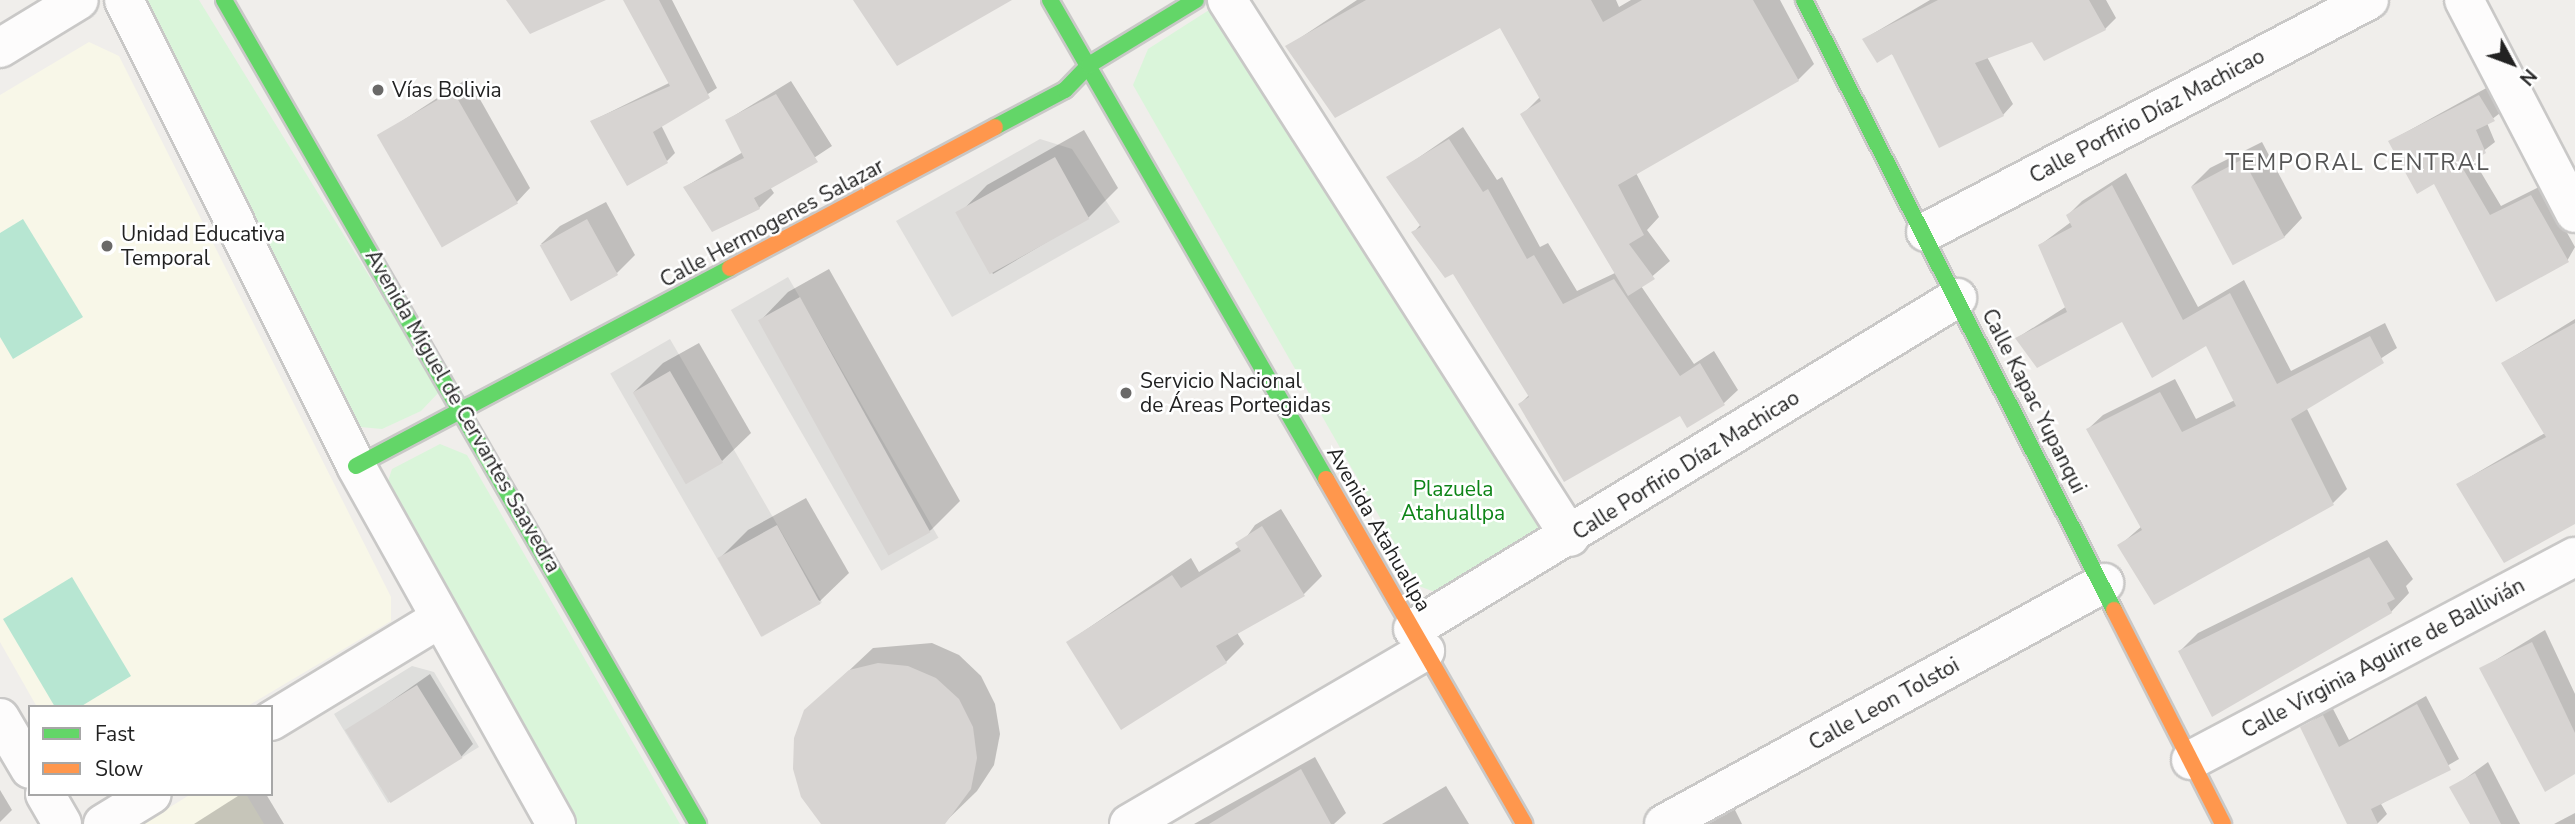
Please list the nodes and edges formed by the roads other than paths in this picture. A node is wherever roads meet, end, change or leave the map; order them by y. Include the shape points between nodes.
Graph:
1 (79, 0) edge
2 (124, 0) edge
3 (223, 0) edge
4 (1050, 0) edge
5 (1196, 0) edge
6 (1227, 0) edge
7 (1804, 0) edge
8 (2369, 0) edge
9 (2464, 0) edge
10 (0, 48) edge
11 (1089, 65) junction
12 (2575, 212) edge
13 (1926, 232) junction
14 (1957, 298) junction
15 (461, 408) junction
16 (356, 466) junction
17 (1570, 537) junction
18 (2575, 557) edge
19 (2104, 583) junction
20 (439, 619) junction
21 (1419, 640) junction
22 (0, 718) edge
23 (273, 720) edge
24 (2190, 760) junction
25 (28, 766) edge
26 (46, 796) edge
27 (149, 796) edge
28 (62, 824) edge
29 (103, 824) edge
30 (556, 824) edge
31 (698, 824) edge
32 (1129, 824) edge
33 (1524, 824) edge
34 (1664, 824) edge
35 (2223, 824) edge

1 - 10 street
2 - 16 street
3 - 15 street, Avenida Miguel de Cervantes Saavedra
4 - 11 street, Avenida Atahuallpa
5 - 11 street, Calle Hermogenes Salazar
6 - 17 street
7 - 13 street, Calle Kapac Yupanqui
8 - 13 street, Calle Porfirio Díaz Machicao
9 - 12 street
11 - 15 street, Calle Hermogenes Salazar via 1065,90
11 - 21 street, Avenida Atahuallpa
13 - 14 street, Calle Kapac Yupanqui
14 - 17 street, Calle Porfirio Díaz Machicao
14 - 19 street, Calle Kapac Yupanqui
15 - 16 street, Calle Hermogenes Salazar
15 - 31 street, Avenida Miguel de Cervantes Saavedra
16 - 20 street
17 - 21 street, Calle Porfirio Díaz Machicao
18 - 24 street, Calle Virginia Aguirre de Ballivián
19 - 24 street, Calle Kapac Yupanqui
19 - 34 street, Calle Leon Tolstoi
20 - 23 street
20 - 30 street
21 - 32 street, Calle Porfirio Díaz Machicao
21 - 33 street, Avenida Atahuallpa
22 - 25 street
24 - 35 street, Calle Kapac Yupanqui
26 - 28 street
27 - 29 street

